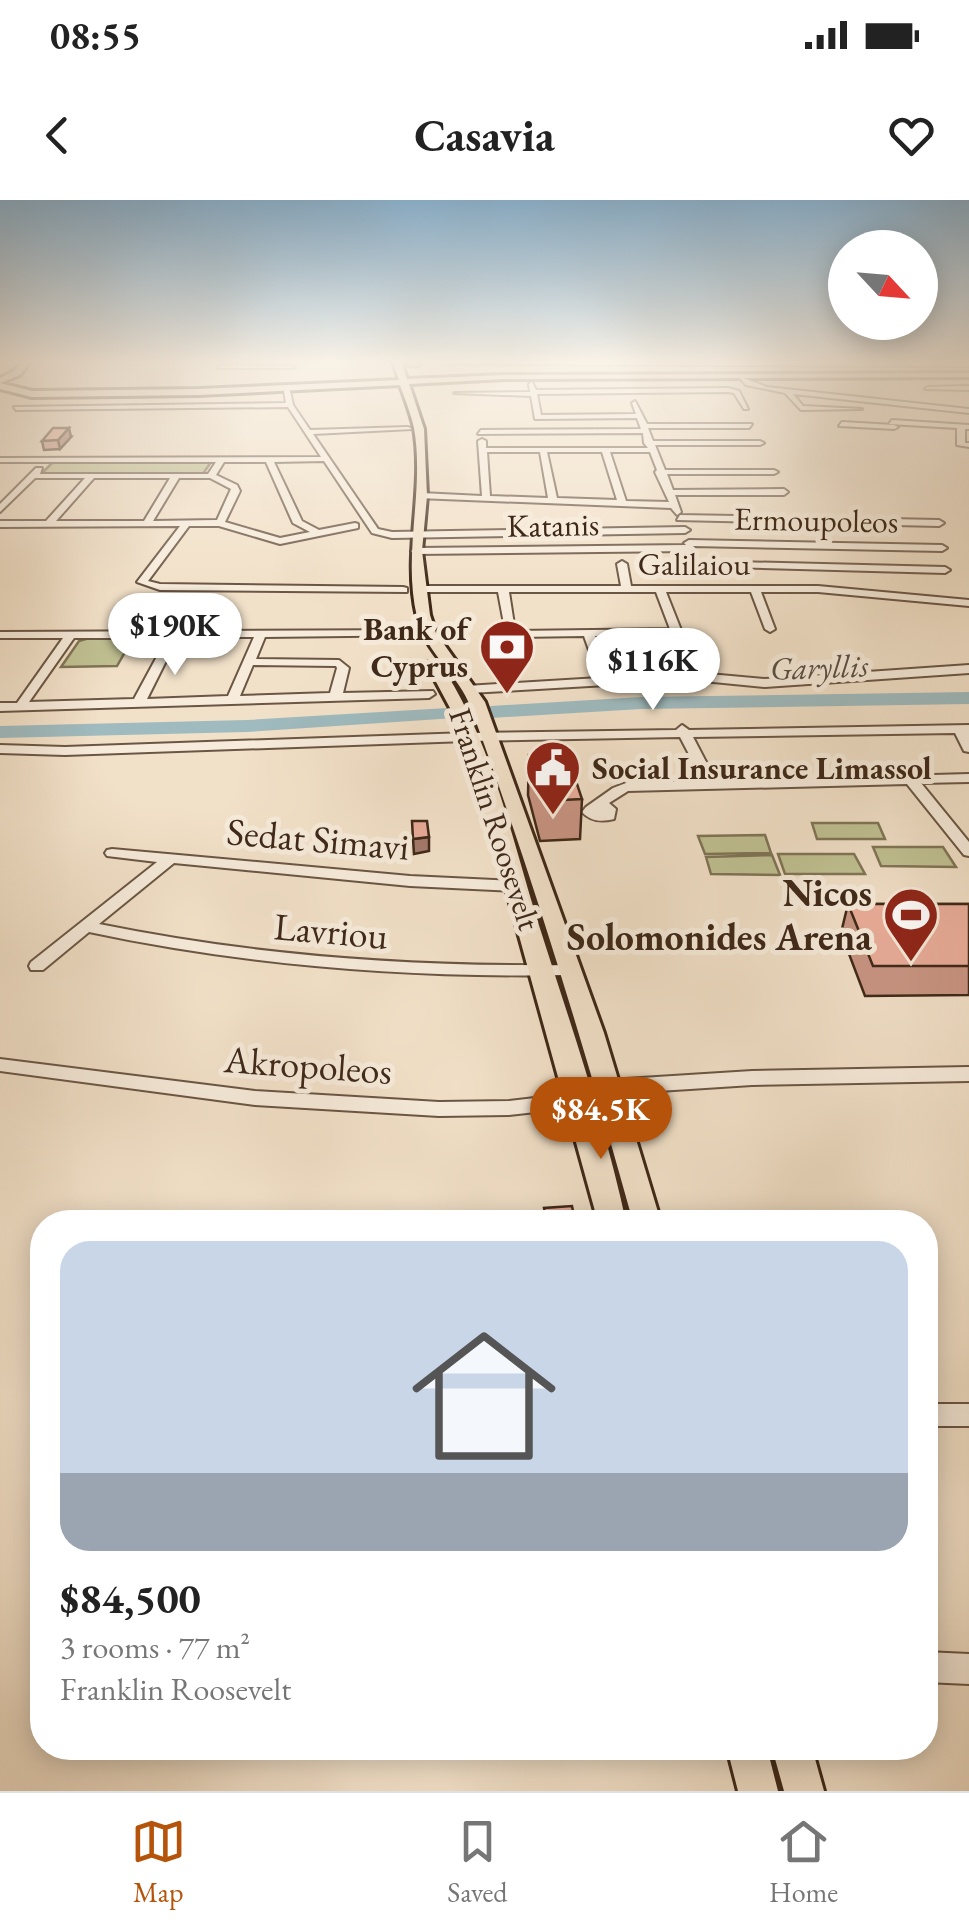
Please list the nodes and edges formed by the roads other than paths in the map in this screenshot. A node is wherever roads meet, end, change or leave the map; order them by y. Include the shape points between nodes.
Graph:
1 (313, 436) edge
2 (408, 436) edge
3 (419, 436) edge
4 (527, 436) edge
5 (647, 436) edge
6 (482, 441) junction
7 (760, 443) dead end
8 (650, 446) junction
9 (543, 450) junction
10 (605, 450) junction
11 (0, 460) edge
12 (50, 460) junction
13 (221, 460) junction
14 (270, 460) junction
15 (328, 460) junction
16 (659, 472) junction
17 (774, 472) dead end
18 (33, 476) junction
19 (92, 476) junction
20 (176, 476) junction
21 (211, 476) junction
22 (668, 492) junction
23 (784, 492) dead end
24 (421, 496) junction
25 (486, 498) junction
26 (552, 500) junction
27 (622, 503) junction
28 (673, 505) junction
29 (938, 506) dead end
30 (0, 509) edge
31 (680, 518) junction
32 (147, 523) junction
33 (183, 523) junction
34 (220, 523) junction
35 (938, 523) junction
36 (0, 524) edge
37 (48, 524) junction
38 (355, 526) dead end
39 (684, 530) junction
40 (315, 531) junction
41 (411, 535) junction
42 (690, 546) junction
43 (942, 548) junction
44 (416, 551) junction
45 (622, 564) dead end
46 (695, 564) junction
47 (944, 570) junction
48 (702, 588) junction
49 (410, 589) junction
50 (627, 589) junction
51 (660, 589) junction
52 (755, 589) junction
53 (502, 590) junction
54 (946, 601) junction
55 (969, 603) edge
56 (770, 629) dead end
57 (588, 632) junction
58 (674, 632) junction
59 (420, 633) junction
60 (174, 634) junction
61 (261, 634) junction
62 (0, 635) edge
63 (70, 636) junction
64 (252, 662) junction
65 (969, 669) edge
66 (693, 676) junction
67 (606, 681) junction
68 (470, 688) junction
69 (428, 694) dead end
70 (336, 695) junction
71 (233, 698) junction
72 (138, 702) junction
73 (20, 707) junction
74 (0, 708) edge
75 (965, 726) edge
76 (683, 730) junction
77 (480, 736) junction
78 (969, 748) edge
79 (0, 749) edge
80 (969, 778) edge
81 (910, 779) junction
82 (712, 785) junction
83 (602, 806) dead end
84 (963, 835) edge
85 (969, 852) edge
86 (112, 853) dead end
87 (170, 858) junction
88 (517, 886) junction
89 (88, 927) junction
90 (37, 966) dead end
91 (544, 970) junction
92 (571, 970) junction
93 (0, 1065) edge
94 (969, 1074) edge
95 (609, 1087) junction
96 (581, 1100) junction
97 (609, 1210) edge
98 (644, 1210) edge
99 (969, 1414) edge
100 (938, 1415) edge
101 (938, 1668) edge
102 (969, 1669) edge
103 (750, 1760) edge
104 (795, 1760) edge
105 (758, 1791) edge
106 (804, 1791) edge

1 - 15 street
2 - 41 main road, Franklin Roosevelt
3 - 24 main road, Franklin Roosevelt
4 - 6 street
5 - 8 street
6 - 9 street
6 - 25 street
7 - 8 street
8 - 10 street
8 - 16 street
9 - 10 street
9 - 26 street
10 - 27 street
11 - 12 street
12 - 13 street
12 - 18 street
13 - 14 street
13 - 21 street
14 - 15 street
14 - 40 street via 298,523
15 - 41 street via 370,528
16 - 17 street
16 - 22 street
18 - 19 street
18 - 30 street
19 - 20 street
19 - 37 street
20 - 21 street
20 - 32 street
21 - 34 street via 236,491
22 - 23 street
22 - 28 street
24 - 25 street
24 - 41 main road, Franklin Roosevelt
25 - 26 street
26 - 27 street
27 - 28 street
28 - 31 street
29 - 35 street
31 - 35 street
31 - 39 street
32 - 33 street
32 - 37 street
33 - 34 street
33 - 49 street, Galilaiou via 142,582
34 - 40 street via 280,540
35 - 43 street
36 - 37 street
38 - 40 street
39 - 41 street
39 - 42 street
41 - 44 main road, Franklin Roosevelt
41 - 49 main road, Franklin Roosevelt
42 - 43 street, Ermoupoleos
42 - 44 street, Katanis
42 - 46 street
43 - 47 street
44 - 49 main road, Franklin Roosevelt
45 - 50 street
46 - 47 street
46 - 48 street
47 - 54 street
48 - 51 street, Galilaiou
48 - 52 street, Galilaiou
49 - 53 street, Galilaiou
49 - 59 main road, Franklin Roosevelt
50 - 51 street, Galilaiou
50 - 53 street, Galilaiou
51 - 58 street
52 - 54 street, Galilaiou
52 - 56 street
53 - 57 street via 511,639
54 - 55 street, Galilaiou
57 - 58 street
57 - 67 street
58 - 66 street
59 - 61 street
59 - 68 main road, Franklin Roosevelt
59 - 77 main road, Franklin Roosevelt
60 - 61 street
60 - 63 street
60 - 72 street
61 - 64 street
62 - 63 street
63 - 73 street
64 - 70 street via 339,663 344,668
64 - 71 street
65 - 66 street via 765,683
66 - 67 street
67 - 68 street
68 - 77 main road, Franklin Roosevelt
69 - 70 street
70 - 71 street
71 - 72 street
72 - 73 street
73 - 74 street
75 - 76 street
75 - 78 street
76 - 77 street
76 - 82 street
77 - 79 street
77 - 88 main road, Franklin Roosevelt
77 - 92 main road, Franklin Roosevelt
80 - 81 street
81 - 82 street
81 - 84 street
82 - 83 street via 620,788
84 - 85 street
86 - 87 street, Sedat Simavi
87 - 88 street, Sedat Simavi
87 - 89 street
88 - 91 main road, Franklin Roosevelt
89 - 90 street
89 - 91 street, Lavriou via 272,959 470,973
91 - 92 street, Lavriou
91 - 96 main road, Franklin Roosevelt
92 - 95 main road, Franklin Roosevelt
93 - 96 street, Akropoleos via 348,1105 491,1108
94 - 95 street
95 - 96 street, Akropoleos
95 - 98 main road, Franklin Roosevelt
96 - 97 main road, Franklin Roosevelt
99 - 100 street
101 - 102 street
103 - 105 main road
104 - 106 main road

